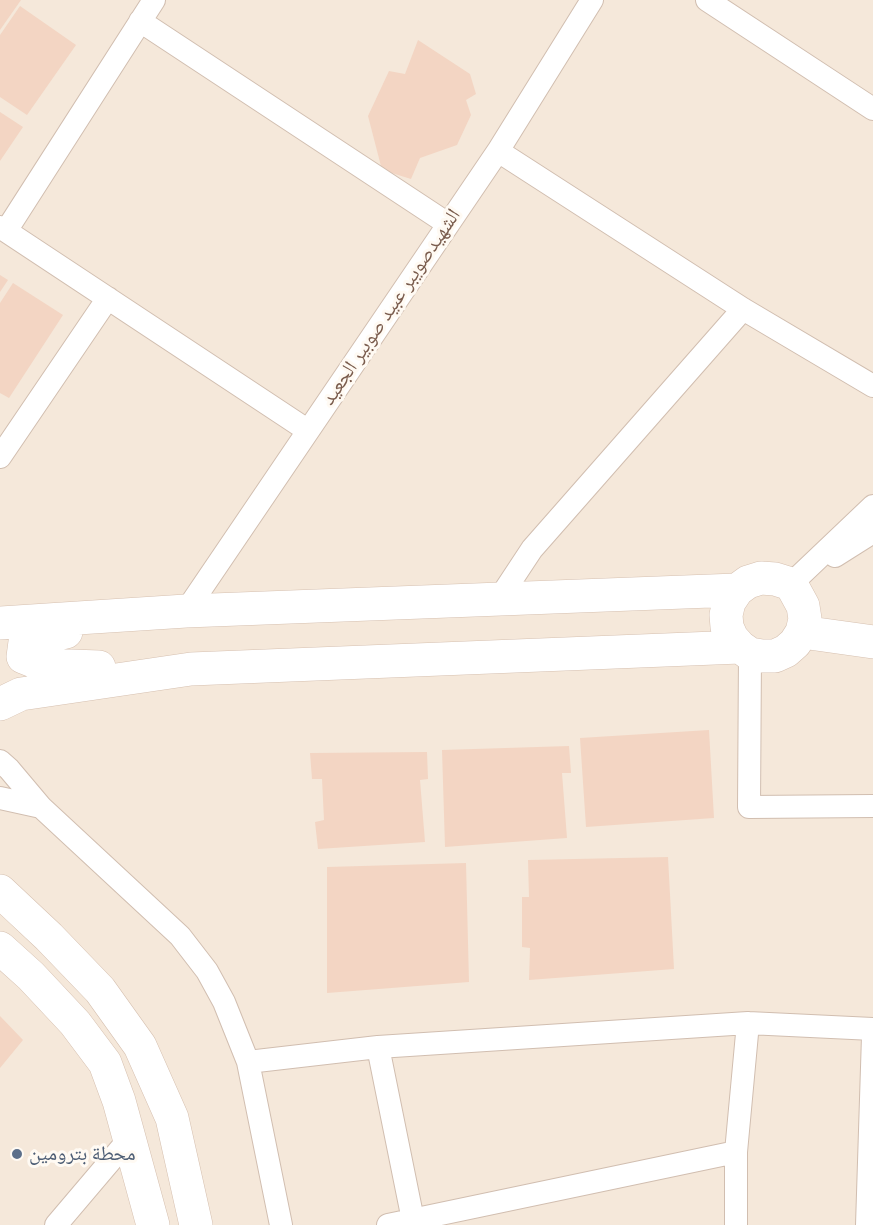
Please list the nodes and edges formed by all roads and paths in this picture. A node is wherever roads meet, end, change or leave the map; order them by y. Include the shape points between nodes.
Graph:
1 (154, 0) edge
2 (592, 0) edge
3 (706, 0) edge
4 (140, 21) junction
5 (873, 109) edge
6 (498, 151) junction
7 (448, 224) junction
8 (3, 229) edge
9 (108, 298) junction
10 (743, 309) junction
11 (873, 386) edge
12 (307, 430) junction
13 (0, 457) edge
14 (873, 507) edge
15 (873, 532) edge
16 (791, 584) junction
17 (737, 590) junction
18 (499, 599) junction
19 (186, 611) junction
20 (0, 623) edge
21 (802, 632) junction
22 (873, 642) edge
23 (745, 651) junction
24 (191, 669) junction
25 (0, 704) edge
26 (0, 761) edge
27 (0, 798) edge
28 (873, 806) edge
29 (41, 807) junction
30 (0, 891) edge
31 (0, 948) edge
32 (0, 969) edge
33 (75, 1023) junction
34 (748, 1023) junction
35 (873, 1029) edge
36 (873, 1036) edge
37 (378, 1047) junction
38 (248, 1062) junction
39 (129, 1139) junction
40 (736, 1152) junction
41 (413, 1220) junction
42 (56, 1225) edge
43 (153, 1225) edge
44 (196, 1225) edge
45 (281, 1225) edge
46 (388, 1225) edge
47 (736, 1225) edge
48 (867, 1225) edge

1 - 4 street
2 - 6 street, الشهيدصويبر عبيد صوبير الجعيد
3 - 5 street
4 - 7 street
4 - 8 street
6 - 7 street, الشهيدصويبر عبيد صوبير الجعيد
6 - 10 street
7 - 12 street, الشهيدصويبر عبيد صوبير الجعيد
8 - 9 street
9 - 12 street
9 - 13 street
10 - 11 street
10 - 18 street via 532,549
12 - 19 street, الشهيدصويبر عبيد صوبير الجعيد
14 - 16 street
15 - 16 street
16 - 17 main road via 761,578
16 - 21 main road via 803,606
17 - 18 main road
17 - 23 main road via 729,602 727,627
18 - 19 main road
19 - 20 main road
19 - 24 main road via 25,642 23,657 43,665
21 - 22 main road
21 - 23 main road via 786,651 774,656 762,657
23 - 24 main road
23 - 28 street via 749,807
24 - 25 main road via 21,694
26 - 29 street
27 - 29 street
29 - 38 street via 180,936 207,971 224,1002
30 - 44 main road via 100,990 140,1046 172,1118
31 - 33 main road
32 - 33 main road
33 - 39 main road via 105,1063
34 - 35 street
34 - 37 street
34 - 40 street
36 - 48 street
37 - 38 street
37 - 41 street
38 - 45 street
39 - 42 street
39 - 43 main road
40 - 41 street
40 - 47 street
41 - 46 street

